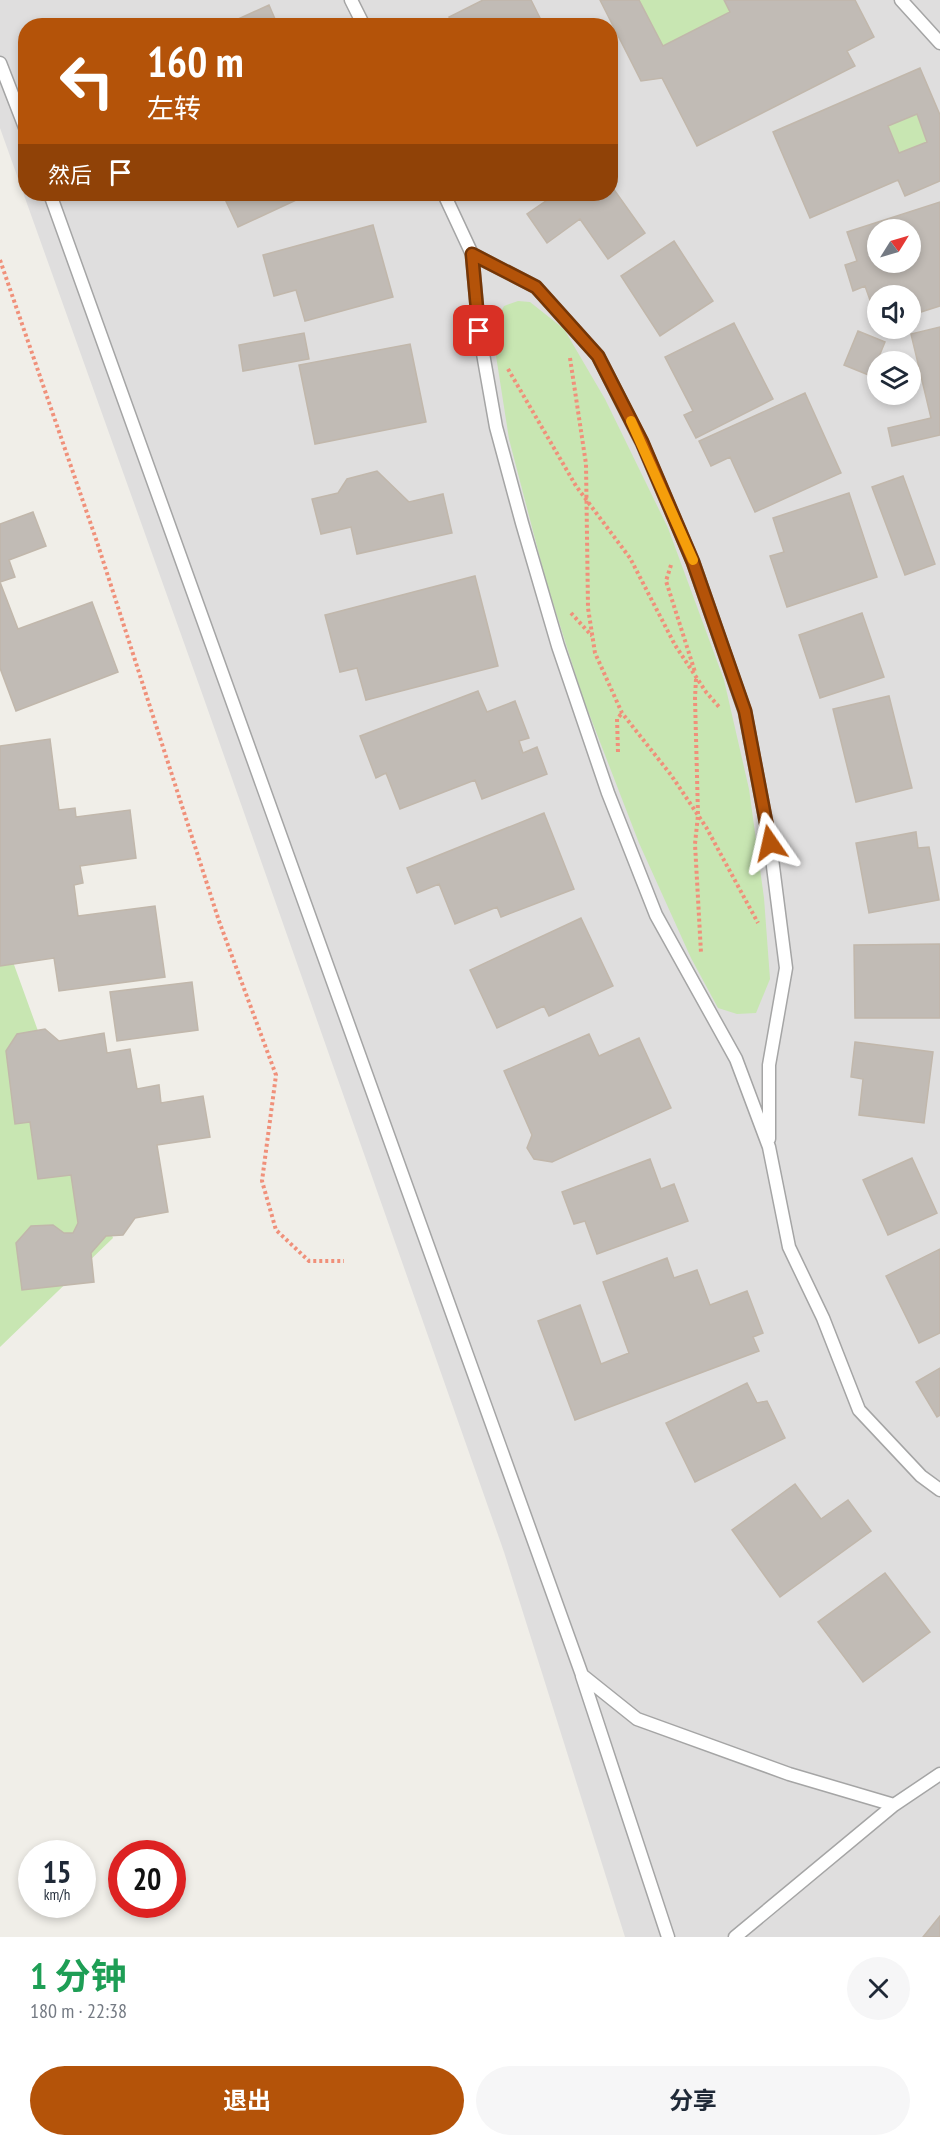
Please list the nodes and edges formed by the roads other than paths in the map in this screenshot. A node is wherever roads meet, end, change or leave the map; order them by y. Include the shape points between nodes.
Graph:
1 (351, 0) edge
2 (901, 0) edge
3 (360, 18) edge
4 (940, 43) edge
5 (0, 63) edge
6 (18, 109) edge
7 (53, 201) edge
8 (447, 201) edge
9 (472, 254) junction
10 (769, 1147) junction
11 (940, 1490) edge
12 (582, 1675) junction
13 (940, 1774) edge
14 (894, 1805) junction
15 (668, 1937) edge
16 (735, 1937) edge

1 - 3 lane
2 - 4 lane
5 - 6 lane
7 - 12 lane
8 - 9 lane
9 - 10 lane via 479,331 496,427 558,646 608,793 656,915 736,1059
9 - 10 lane via 536,287 598,356 681,531 745,711 770,843 786,968 770,1065
10 - 11 lane via 789,1247 823,1318 859,1410 921,1476
12 - 14 lane via 637,1719 789,1774
12 - 15 lane
13 - 14 lane
14 - 16 lane

